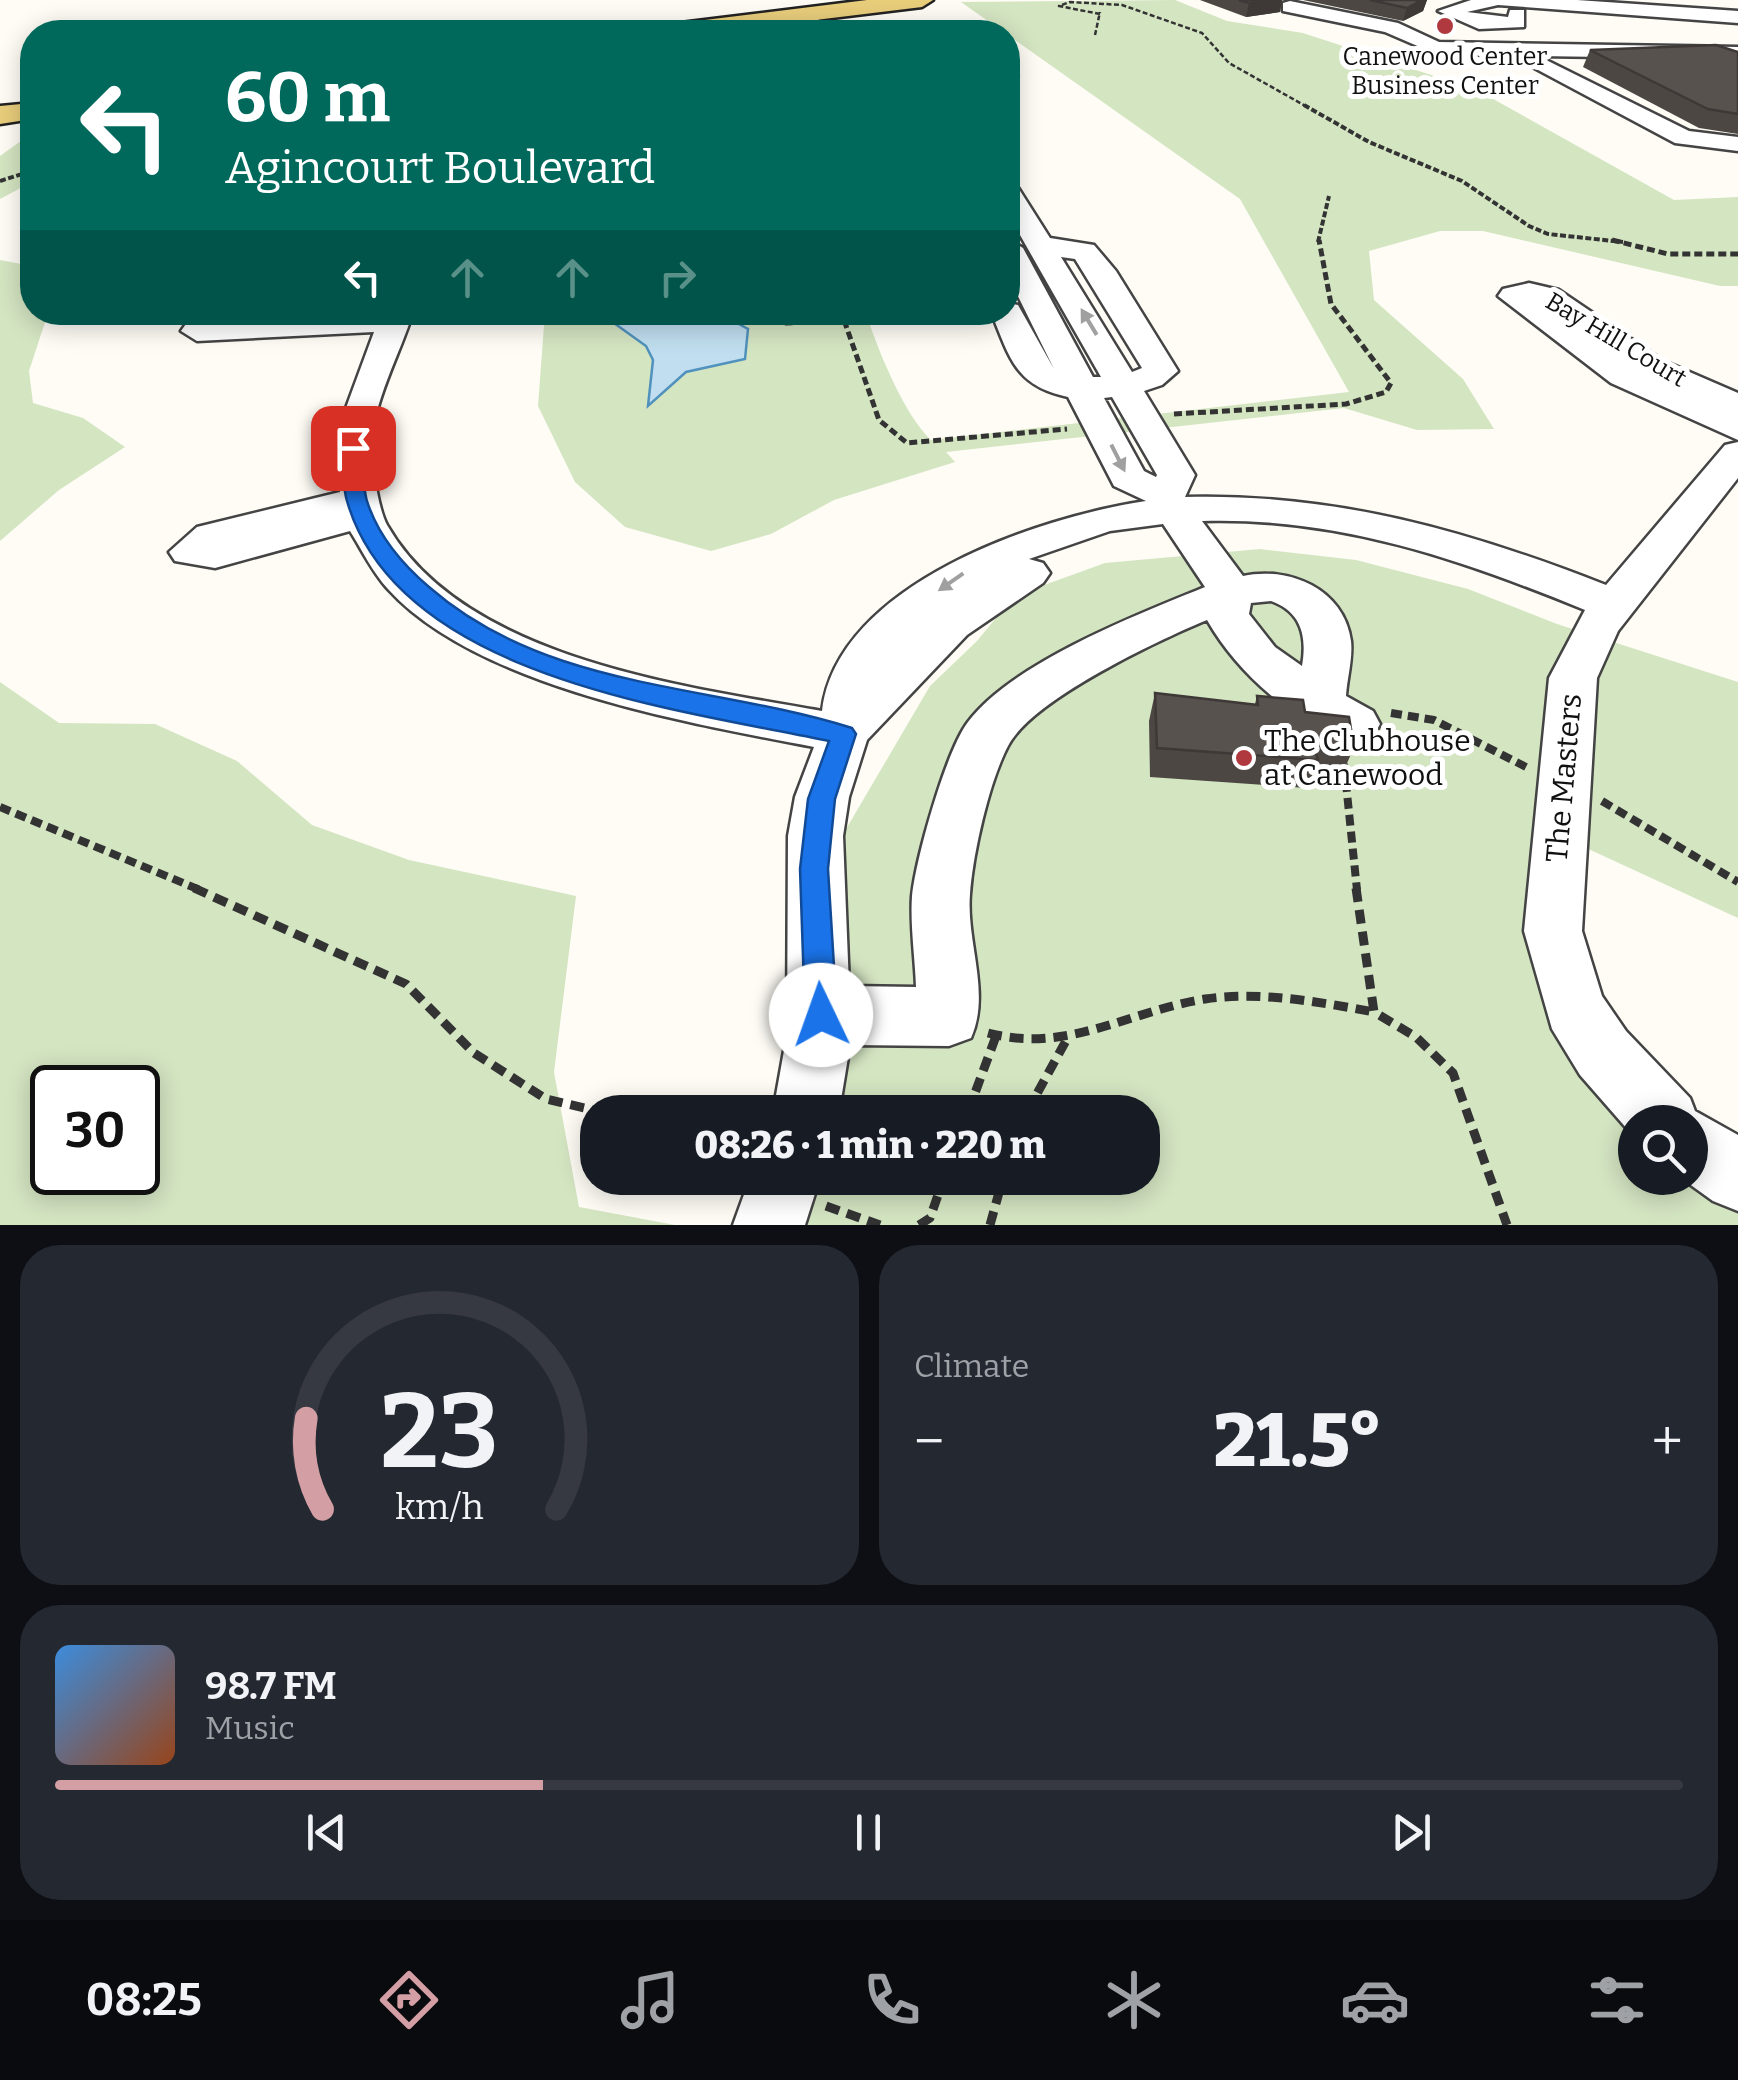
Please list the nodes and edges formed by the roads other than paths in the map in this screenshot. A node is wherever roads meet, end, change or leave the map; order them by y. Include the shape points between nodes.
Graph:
1 (922, 0) edge
2 (1505, 1) edge
3 (1284, 3) edge
4 (1586, 3) edge
5 (1738, 17) edge
6 (823, 20) edge
7 (1512, 51) junction
8 (1727, 53) edge
9 (1738, 63) edge
10 (1738, 144) edge
11 (1020, 210) edge
12 (1020, 270) edge
13 (382, 325) edge
14 (1012, 325) edge
15 (1125, 383) junction
16 (1082, 386) junction
17 (1738, 406) edge
18 (1738, 428) edge
19 (1738, 453) edge
20 (1173, 512) junction
21 (1232, 593) junction
22 (1606, 615) junction
23 (844, 734) junction
24 (821, 1015) junction
25 (811, 1095) edge
26 (1650, 1105) edge
27 (1708, 1155) edge
28 (1738, 1176) edge

1 - 6 main road
2 - 4 street
3 - 7 street via 1391,27 1436,48
4 - 5 street
7 - 8 street
7 - 10 street via 1684,138
8 - 9 street
11 - 15 street
12 - 16 street
13 - 23 street via 353,448 360,508 389,564 455,623 502,648 614,688
14 - 16 street via 1035,370 1056,383
15 - 16 street
15 - 20 street via 1176,475
16 -> 20 street via 1128,478
17 - 18 street, Bay Hill Court via 1652,368 1548,297 1514,296 1623,376
19 - 22 street, The Masters
20 - 21 street
20 - 22 street via 1250,534 1436,563
20 - 23 street via 1122,542 1050,562 986,593 920,650
21 - 21 street via 1226,614 1248,650 1339,714 1321,676 1329,648 1323,622 1310,604 1272,586
21 - 24 street via 1143,629 1049,680 987,733 962,802 941,895 972,1026
22 - 26 street, The Masters via 1573,678 1553,930 1574,1008 1603,1053
23 - 24 street via 822,799 814,869
24 - 25 street
27 - 28 street

